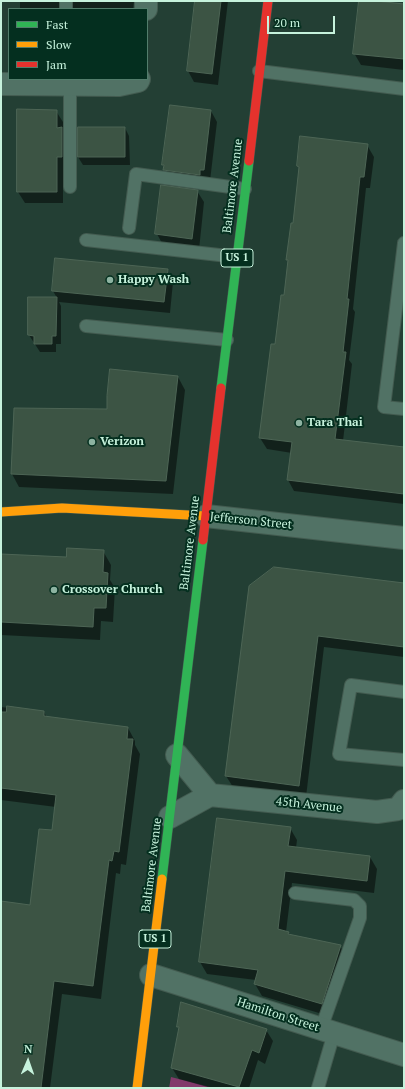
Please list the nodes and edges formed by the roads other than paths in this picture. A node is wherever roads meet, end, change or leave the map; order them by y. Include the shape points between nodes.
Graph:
1 (268, 1) edge
2 (259, 71) junction
3 (138, 80) edge
4 (66, 83) edge
5 (1, 84) edge
6 (404, 89) edge
7 (70, 187) dead end
8 (245, 189) junction
9 (129, 228) dead end
10 (86, 240) dead end
11 (404, 243) edge
12 (237, 257) junction
13 (86, 326) dead end
14 (227, 340) junction
15 (404, 409) edge
16 (1, 512) edge
17 (206, 516) junction
18 (404, 538) edge
19 (404, 692) edge
20 (177, 755) junction
21 (404, 760) edge
22 (210, 795) junction
23 (404, 801) edge
24 (170, 817) junction
25 (295, 893) dead end
26 (151, 975) junction
27 (327, 1031) junction
28 (404, 1055) edge
29 (141, 1060) junction
30 (137, 1088) edge
31 (145, 1088) edge
32 (318, 1088) edge

1 - 2 main road, Baltimore Avenue / US 1
2 - 6 lane
2 - 8 main road, Baltimore Avenue / US 1
3 - 4 street via 119,85
4 - 5 street
4 - 7 lane
8 - 9 lane via 136,174
8 - 12 main road, Baltimore Avenue / US 1
10 - 12 lane
11 - 15 lane via 384,407
12 - 14 main road, Baltimore Avenue / US 1
13 - 14 lane
14 - 17 main road, Baltimore Avenue / US 1
16 - 17 main road, Jefferson Street via 62,508
17 - 18 street, Jefferson Street
17 - 20 main road, Baltimore Avenue / US 1
19 - 21 lane via 351,685 340,754
20 - 22 street
20 - 24 main road, Baltimore Avenue / US 1
22 - 23 street, 45th Avenue via 377,812 398,809
22 - 24 street
24 - 26 main road, Baltimore Avenue / US 1
25 - 27 lane via 354,900 360,906 360,918
26 - 27 street, Hamilton Street
26 - 29 main road, Baltimore Avenue / US 1
27 - 28 street, Hamilton Street
27 - 32 lane
29 - 30 main road, Baltimore Avenue / US 1
29 - 31 main road

